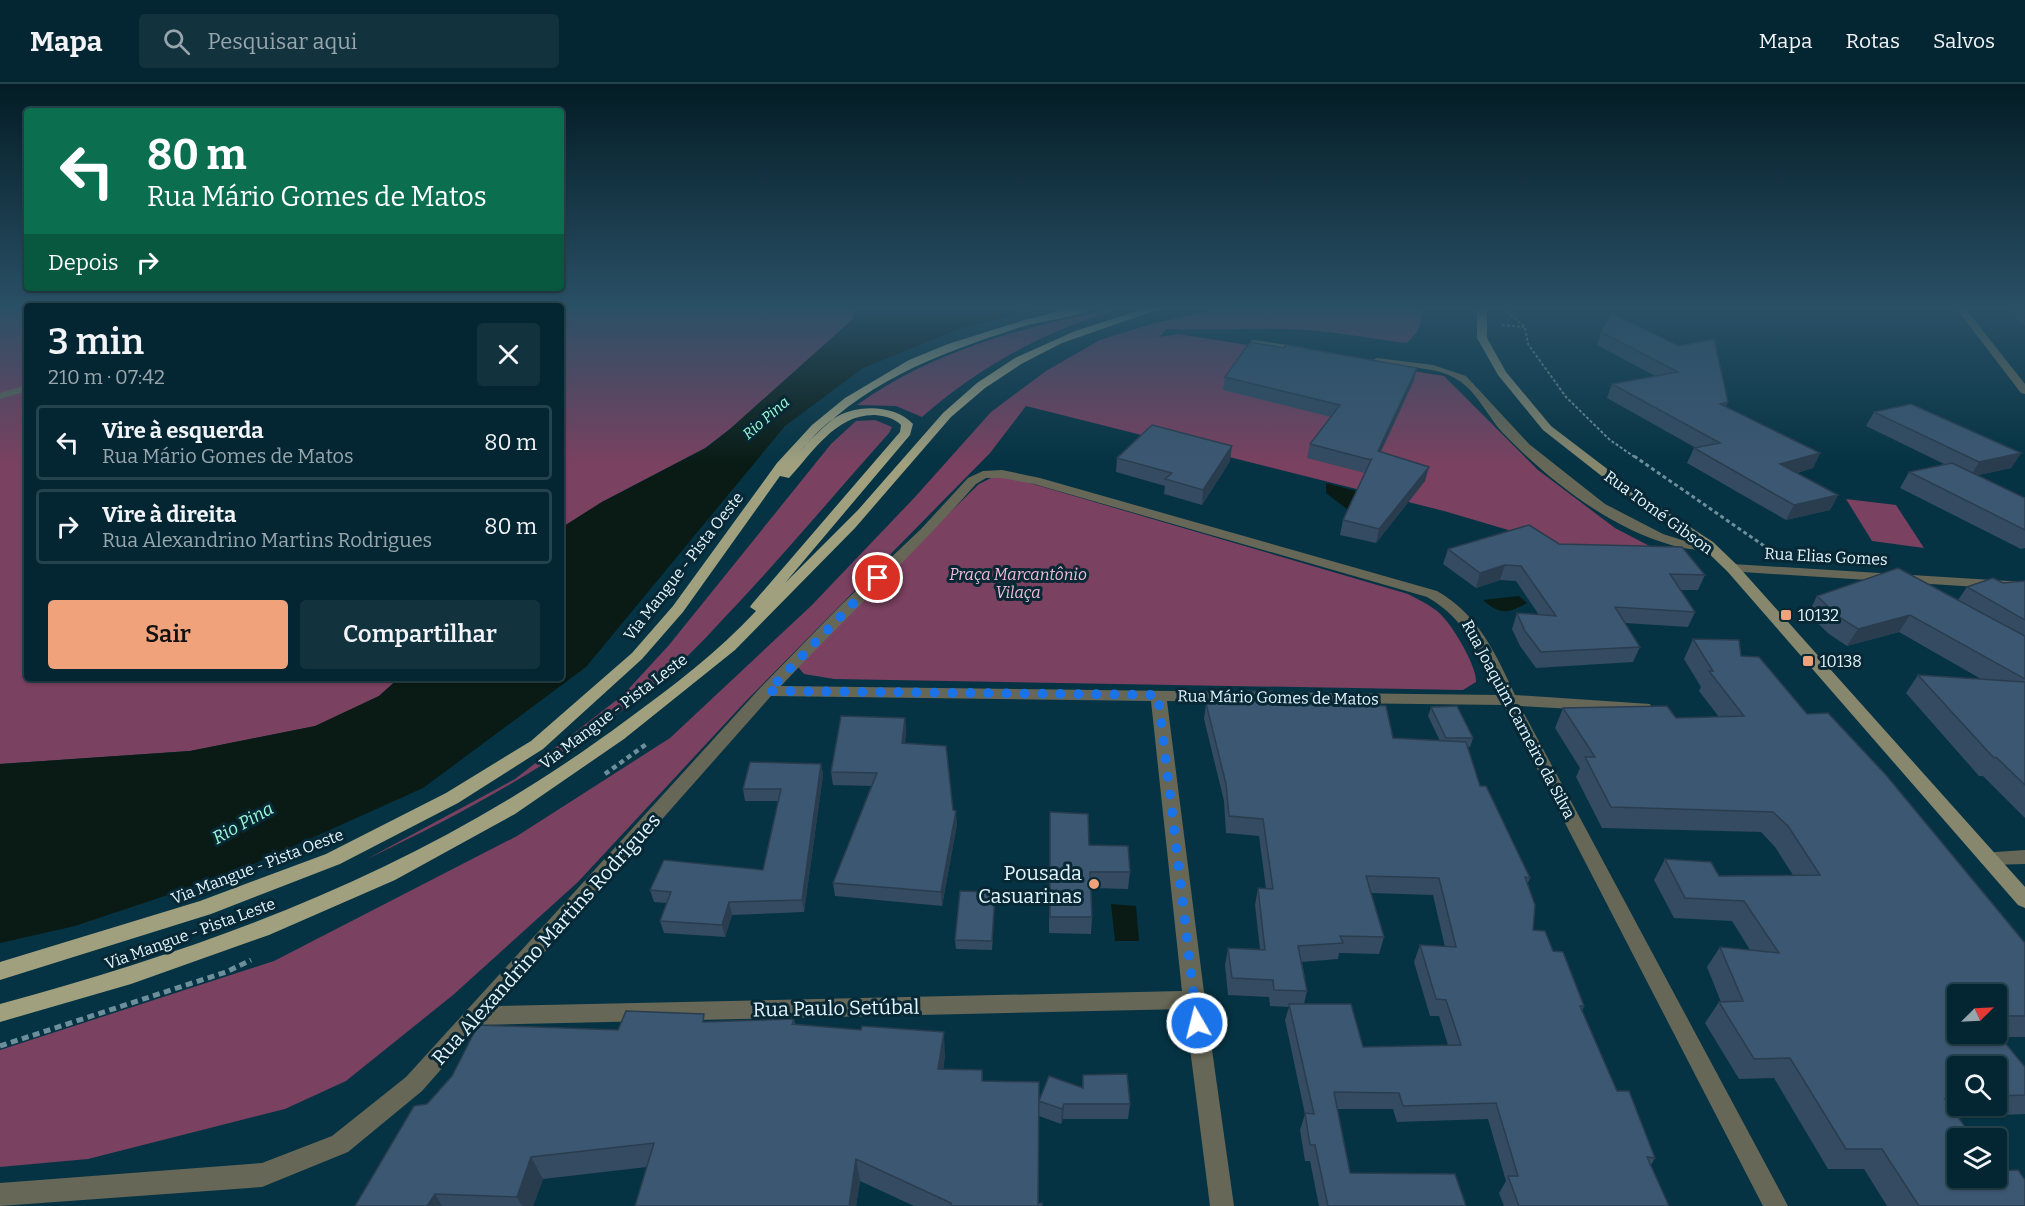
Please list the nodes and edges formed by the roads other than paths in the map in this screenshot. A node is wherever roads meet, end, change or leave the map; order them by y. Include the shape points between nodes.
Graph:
1 (920, 359) edge
2 (1023, 359) edge
3 (1494, 359) edge
4 (2000, 359) edge
5 (1368, 360) edge
6 (24, 389) edge
7 (2025, 391) edge
8 (0, 396) edge
9 (983, 475) joint
10 (750, 510) junction
11 (1708, 545) junction
12 (1732, 568) junction
13 (1894, 578) junction
14 (2025, 586) edge
15 (1924, 595) edge
16 (716, 658) junction
17 (768, 691) junction
18 (1158, 695) junction
19 (1509, 700) junction
20 (1644, 708) edge
21 (2025, 856) edge
22 (1988, 858) junction
23 (2025, 900) edge
24 (0, 971) edge
25 (1194, 1000) junction
26 (0, 1013) edge
27 (478, 1016) junction
28 (0, 1196) edge
29 (1222, 1206) edge
30 (1776, 1206) edge

1 - 10 main road, Via Mangue - Pista Oeste via 872,384 816,427 781,466
2 - 16 main road, Via Mangue - Pista Leste via 997,373 932,428 823,556
3 - 11 street, Rua Tomé Gibson via 1547,428 1640,500
4 - 7 street
5 - 11 street via 1462,377 1505,428 1535,456 1619,517 1675,545
6 - 8 street
9 - 17 street, Rua Alexandrino Martins Rodrigues via 846,608
9 - 19 street, Rua Joaquim Carneiro da Silva via 1002,474 1036,481 1432,594 1465,615
10 - 16 main road via 842,419 879,413 899,417 907,424 906,433
10 - 24 main road, Via Mangue - Pista Oeste via 678,609 638,656 537,745 452,798 333,859 204,908
11 - 12 street, Rua Tomé Gibson
12 - 13 street, Rua Elias Gomes
12 - 22 street, Rua Tomé Gibson
13 - 14 street, Rua Elias Gomes
13 - 15 street
16 - 26 main road, Via Mangue - Pista Leste via 586,759 442,847 259,931 98,987
17 - 18 street, Rua Mário Gomes de Matos
17 - 27 street, Rua Alexandrino Martins Rodrigues
18 - 19 street, Rua Mário Gomes de Matos
18 - 25 street
19 - 20 street, Rua Mário Gomes de Matos
19 - 30 street, Rua Joaquim Carneiro da Silva
21 - 22 street
22 - 23 street, Rua Tomé Gibson
25 - 27 street, Rua Paulo Setúbal
25 - 29 street
27 - 28 street, Rua Alexandrino Martins Rodrigues via 414,1084 340,1144 262,1175

